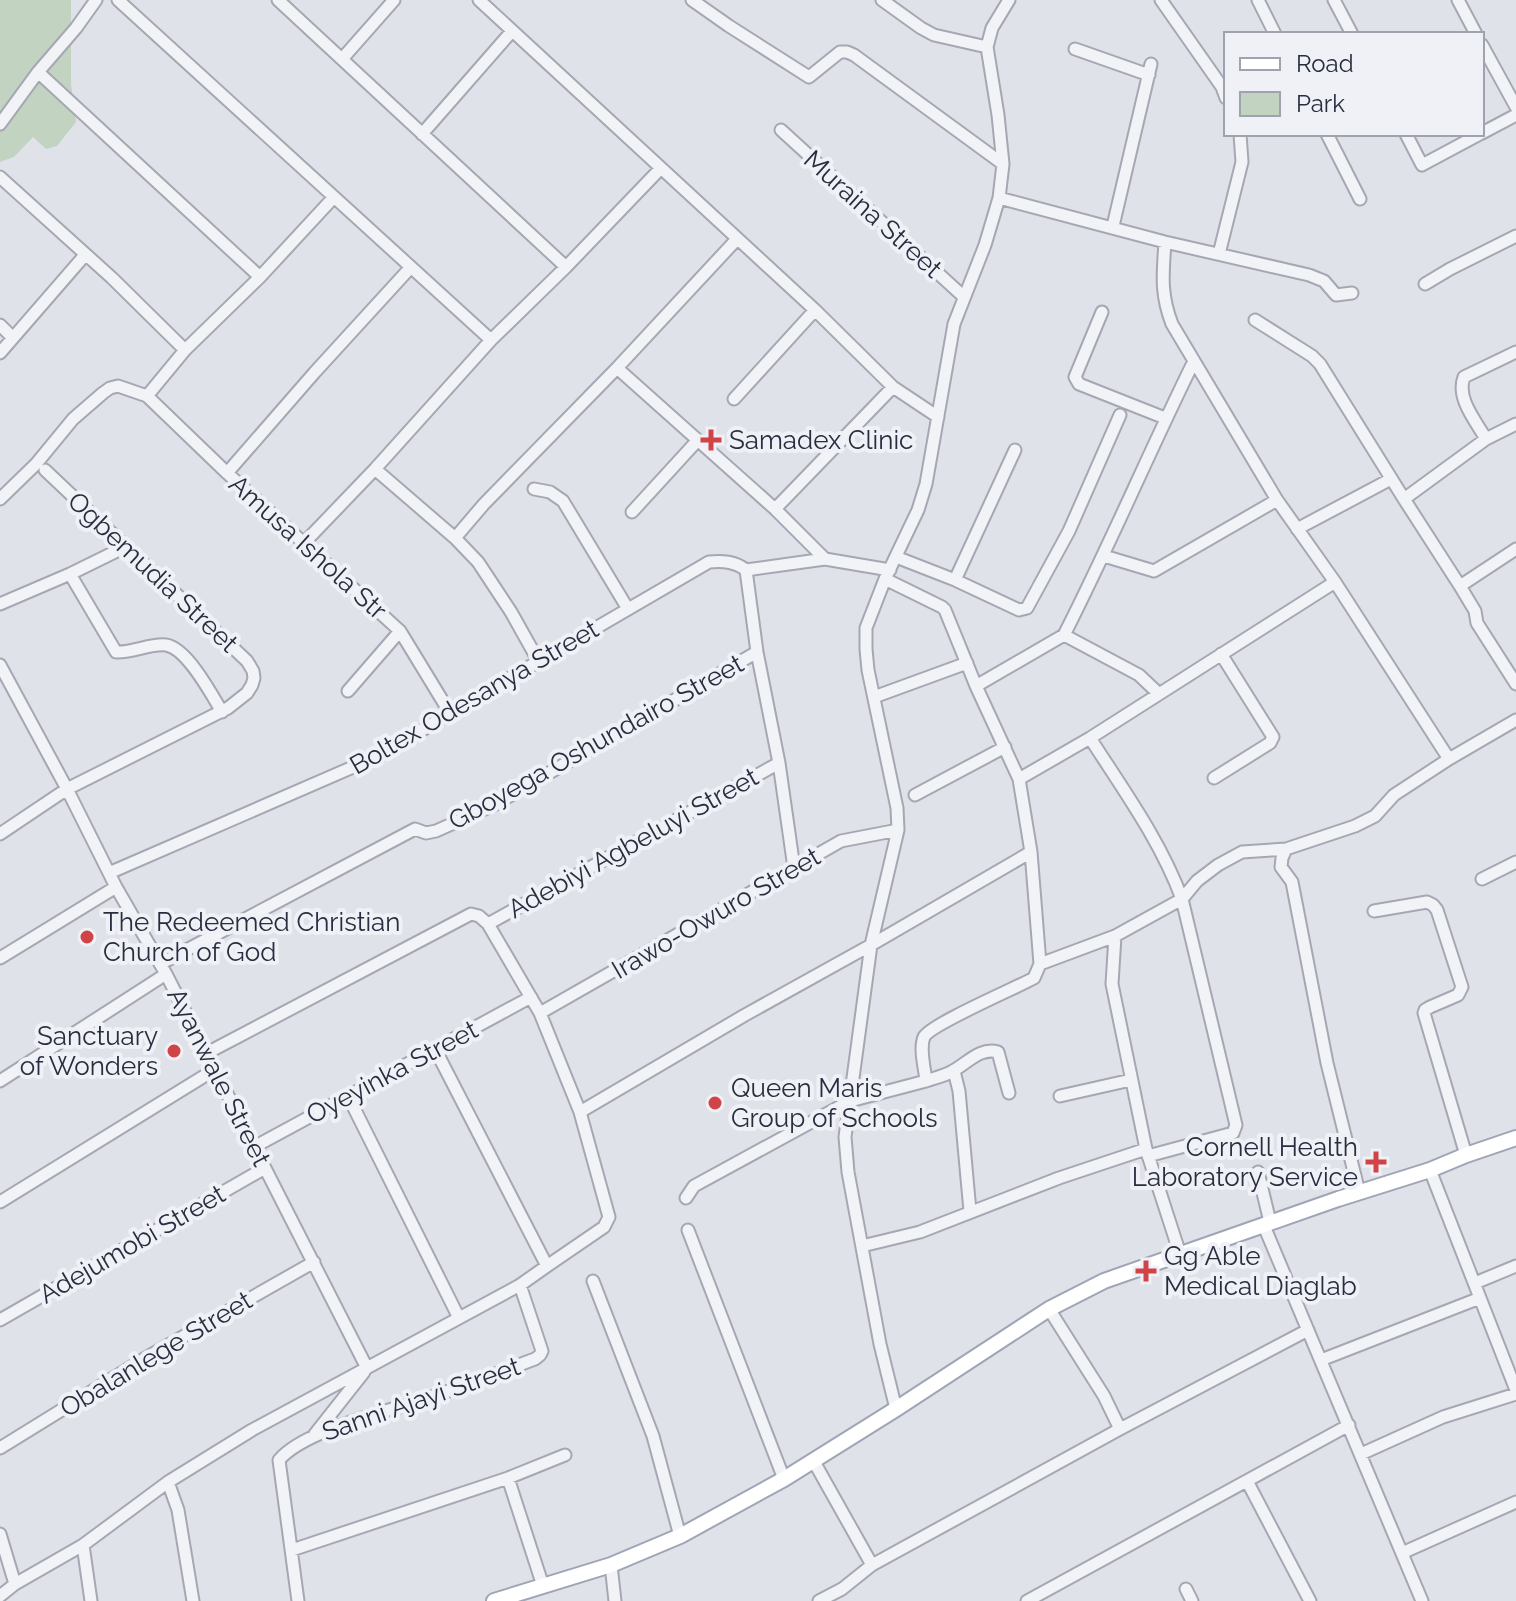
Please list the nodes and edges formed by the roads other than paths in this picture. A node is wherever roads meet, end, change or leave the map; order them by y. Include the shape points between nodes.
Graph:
1 (96, 0) edge
2 (118, 0) edge
3 (278, 0) edge
4 (394, 0) edge
5 (479, 0) edge
6 (692, 0) edge
7 (882, 0) edge
8 (1009, 0) edge
9 (1161, 0) edge
10 (1258, 0) edge
11 (1334, 0) edge
12 (1458, 0) edge
13 (512, 31) junction
14 (1274, 32) edge
15 (1351, 32) edge
16 (1475, 32) edge
17 (987, 47) junction
18 (1075, 49) dead end
19 (1484, 49) edge
20 (342, 59) junction
21 (38, 72) junction
22 (1224, 92) edge
23 (1516, 107) edge
24 (1516, 115) edge
25 (0, 124) edge
26 (781, 130) dead end
27 (1484, 132) edge
28 (422, 134) junction
29 (1240, 136) edge
30 (1328, 136) edge
31 (1407, 136) edge
32 (1477, 136) edge
33 (1003, 164) junction
34 (661, 168) junction
35 (0, 177) edge
36 (334, 197) junction
37 (999, 198) junction
38 (1360, 199) dead end
39 (1113, 226) junction
40 (1516, 236) edge
41 (737, 239) junction
42 (1165, 242) junction
43 (1219, 254) junction
44 (85, 255) junction
45 (411, 267) junction
46 (566, 267) junction
47 (260, 277) junction
48 (1425, 284) dead end
49 (1352, 293) dead end
50 (964, 297) junction
51 (815, 310) junction
52 (1102, 312) dead end
53 (1255, 320) dead end
54 (0, 325) edge
55 (12, 337) junction
56 (491, 340) junction
57 (185, 350) junction
58 (1516, 352) edge
59 (0, 353) edge
60 (1194, 361) junction
61 (617, 368) junction
62 (893, 387) junction
63 (147, 396) junction
64 (734, 399) dead end
65 (1120, 415) dead end
66 (938, 417) junction
67 (1165, 418) junction
68 (1516, 424) edge
69 (1486, 439) junction
70 (697, 441) junction
71 (1015, 450) dead end
72 (375, 469) junction
73 (45, 470) dead end
74 (227, 473) junction
75 (1391, 479) junction
76 (534, 489) dead end
77 (0, 499) edge
78 (1404, 499) junction
79 (1277, 500) junction
80 (775, 509) junction
81 (632, 512) dead end
82 (1297, 529) junction
83 (455, 538) junction
84 (304, 543) junction
85 (127, 546) junction
86 (1516, 549) edge
87 (1104, 556) junction
88 (896, 557) junction
89 (825, 559) junction
90 (746, 570) junction
91 (70, 574) junction
92 (888, 575) junction
93 (955, 580) junction
94 (1335, 582) junction
95 (1460, 586) junction
96 (0, 604) edge
97 (628, 609) junction
98 (400, 631) junction
99 (1064, 635) junction
100 (757, 652) junction
101 (1221, 654) junction
102 (539, 662) junction
103 (967, 663) junction
104 (0, 665) edge
105 (1516, 684) edge
106 (976, 686) junction
107 (348, 691) dead end
108 (1158, 693) junction
109 (874, 697) junction
110 (222, 712) junction
111 (450, 713) junction
112 (1516, 720) edge
113 (1090, 738) junction
114 (1005, 747) junction
115 (1449, 759) junction
116 (779, 763) junction
117 (1214, 778) dead end
118 (1019, 779) junction
119 (67, 789) junction
120 (915, 795) dead end
121 (898, 830) junction
122 (0, 834) edge
123 (1286, 849) junction
124 (1031, 852) junction
125 (1516, 862) edge
126 (794, 868) junction
127 (109, 873) junction
128 (1482, 879) dead end
129 (116, 887) junction
130 (1182, 899) junction
131 (1374, 911) dead end
132 (488, 924) junction
133 (1115, 936) junction
134 (871, 945) junction
135 (0, 958) edge
136 (1040, 964) junction
137 (163, 969) junction
138 (531, 997) junction
139 (540, 1013) junction
140 (435, 1049) junction
141 (207, 1053) junction
142 (214, 1070) junction
143 (954, 1071) junction
144 (1131, 1080) junction
145 (0, 1081) edge
146 (926, 1081) junction
147 (1009, 1093) dead end
148 (348, 1096) junction
149 (1060, 1096) dead end
150 (850, 1101) junction
151 (580, 1112) junction
152 (1516, 1138) edge
153 (254, 1147) junction
154 (1147, 1152) junction
155 (1466, 1155) junction
156 (265, 1168) junction
157 (1430, 1170) junction
158 (1258, 1172) dead end
159 (1359, 1192) junction
160 (686, 1198) dead end
161 (0, 1202) edge
162 (970, 1211) junction
163 (1267, 1224) junction
164 (688, 1230) dead end
165 (862, 1246) junction
166 (1180, 1254) junction
167 (314, 1262) junction
168 (547, 1266) junction
169 (1516, 1266) edge
170 (593, 1281) dead end
171 (1475, 1283) junction
172 (520, 1285) junction
173 (1480, 1298) junction
174 (1049, 1309) junction
175 (459, 1318) junction
176 (0, 1320) edge
177 (1308, 1330) junction
178 (1321, 1360) junction
179 (367, 1368) junction
180 (1516, 1392) edge
181 (896, 1409) junction
182 (1349, 1425) junction
183 (1120, 1429) junction
184 (314, 1435) junction
185 (0, 1448) edge
186 (1361, 1454) junction
187 (565, 1455) dead end
188 (813, 1460) junction
189 (508, 1478) junction
190 (784, 1479) junction
191 (1247, 1481) junction
192 (168, 1482) junction
193 (1516, 1502) edge
194 (0, 1534) edge
195 (680, 1536) junction
196 (83, 1545) junction
197 (292, 1550) junction
198 (1402, 1553) junction
199 (611, 1565) junction
200 (872, 1565) junction
201 (15, 1584) junction
202 (543, 1586) junction
203 (842, 1589) junction
204 (1186, 1589) dead end
205 (0, 1596) edge
206 (91, 1601) edge
207 (193, 1601) edge
208 (298, 1601) edge
209 (494, 1601) edge
210 (615, 1601) edge
211 (819, 1601) edge
212 (848, 1601) edge
213 (1027, 1601) edge
214 (1192, 1601) edge
215 (1310, 1601) edge
216 (1422, 1601) edge

1 - 21 street
2 - 36 street
3 - 20 street
4 - 20 street
5 - 13 street
6 - 33 street via 809,77 840,52 854,55
7 - 17 street via 934,35
8 - 17 street
9 - 22 street
10 - 14 street
11 - 15 street
12 - 16 street
13 - 28 street
13 - 34 street
17 - 33 street
18 - 39 street via 1150,69
19 - 23 street
20 - 28 street
21 - 25 street
21 - 47 street
24 - 27 street
26 - 50 street, Muraina Street
28 - 46 street
29 - 43 street via 1242,162
30 - 38 street
31 - 32 street via 1422,165
33 - 37 street
34 - 41 street
34 - 46 street
35 - 44 street
36 - 45 street
36 - 47 street
37 - 39 street
37 - 50 street
39 - 42 street
40 - 48 street
41 - 51 street
41 - 61 street
42 - 43 street
42 - 60 street via 1165,307
43 - 49 street via 1318,277 1336,295
44 - 55 street
44 - 57 street
45 - 56 street
45 - 74 street
46 - 56 street
47 - 57 street
50 - 66 street via 954,324
51 - 62 street
51 - 64 street
52 - 67 street via 1076,381
53 - 75 street via 1320,364
54 - 55 street
55 - 59 street
56 - 72 street
57 - 63 street
58 - 69 street via 1464,377 1461,385
60 - 67 street
60 - 79 street
61 - 70 street
61 - 83 street
62 - 66 street
62 - 80 street
63 - 74 street, Amusa Ishola Str
63 - 77 street via 110,388 73,419
65 - 93 street via 1069,531 1027,608 1019,610
66 - 88 street via 926,484
67 - 87 street
68 - 69 street
69 - 78 street
70 - 80 street
70 - 81 street
71 - 93 street
72 - 83 street
72 - 84 street
73 - 85 street, Ogbemudia Street
74 - 84 street, Amusa Ishola Str
75 - 78 street
75 - 82 street
76 - 97 street via 563,501
78 - 95 street
79 - 82 street
79 - 87 street via 1154,571
80 - 89 street
82 - 94 street
83 - 102 street via 478,562
84 - 98 street, Amusa Ishola Str
85 - 91 street
85 - 110 street, Ogbemudia Street via 253,671 247,693
86 - 95 street
87 - 99 street
88 - 92 street
88 - 93 street
89 - 90 street, Boltex Odesanya Street
89 - 92 street, Boltex Odesanya Street
90 - 97 street, Boltex Odesanya Street via 728,561 709,562
90 - 100 street
91 - 96 street
91 - 110 street via 116,652 172,646 196,669
92 - 103 street, Boltex Odesanya Street via 942,607
92 - 109 street via 866,628
94 - 101 street
94 - 115 street
95 - 105 street
97 - 102 street, Boltex Odesanya Street
98 - 107 street
98 - 111 street, Amusa Ishola Str
99 - 106 street
99 - 108 street via 1139,675
100 - 116 street
100 - 137 street, Gboyega Oshundairo Street via 494,805 436,831 415,829
101 - 108 street
101 - 117 street via 1273,737
102 - 111 street, Boltex Odesanya Street
103 - 106 street, Boltex Odesanya Street
103 - 109 street
104 - 119 street, Ayanwale Street
106 - 114 street, Boltex Odesanya Street
108 - 113 street
109 - 121 street
110 - 119 street
111 - 127 street, Boltex Odesanya Street via 383,754
112 - 115 street
113 - 118 street
113 - 130 street via 1156,841
114 - 118 street, Boltex Odesanya Street
114 - 120 street
115 - 123 street via 1394,795 1375,816
116 - 126 street
116 - 132 street, Adebiyi Agbeluyi Street
118 - 124 street, Boltex Odesanya Street
119 - 122 street
119 - 127 street, Ayanwale Street
121 - 126 street, Irawo-Owuro Street via 841,841
121 - 134 street
123 - 130 street via 1242,852 1197,881
123 - 159 street via 1281,867 1292,882 1327,1063
124 - 134 street
124 - 136 street, Boltex Odesanya Street
125 - 128 street
126 - 139 street, Irawo-Owuro Street
127 - 129 street, Ayanwale Street
129 - 135 street
129 - 137 street, Ayanwale Street
130 - 133 street
130 - 154 street via 1236,1128 1233,1133
131 - 155 street via 1427,902 1437,910 1462,987 1458,995 1424,1013
132 - 138 street
132 - 141 street via 471,914
133 - 136 street
133 - 144 street via 1112,984
134 - 150 street
134 - 151 street
136 - 146 street via 1034,978 928,1032 922,1044
137 - 141 street, Ayanwale Street
137 - 145 street, Gboyega Oshundairo Street
138 - 139 street
138 - 140 street, Oyeyinka Street
139 - 151 street
140 - 148 street, Oyeyinka Street
140 - 168 street
141 - 142 street, Ayanwale Street
142 - 153 street, Ayanwale Street
142 - 161 street
143 - 146 street
143 - 147 street via 972,1057 998,1052
143 - 162 street
144 - 149 street
144 - 154 street
146 - 150 street
148 - 153 street, Oyeyinka Street
148 - 175 street
150 - 160 street via 694,1186
150 - 165 street via 845,1137
151 - 168 street via 609,1217 604,1227
152 - 155 main road
153 - 156 street, Ayanwale Street
154 - 162 street
154 - 166 street
155 - 157 main road
156 - 167 street, Ayanwale Street
156 - 176 street, Adejumobi Street
157 - 159 main road
157 - 171 street
158 - 163 street
159 - 163 main road
162 - 165 street via 920,1232
163 - 166 main road
163 - 177 street
164 - 190 street
165 - 181 street
166 - 174 main road via 1104,1281
167 - 179 street, Ayanwale Street
167 - 185 street, Obalanlege Street
168 - 172 street
169 - 171 street
170 - 195 street via 653,1436
171 - 173 street
172 - 175 street
172 - 184 street, Sanni Ajayi Street via 542,1351 535,1359
173 - 178 street
173 - 180 street
174 - 181 main road
174 - 183 street
175 - 179 street
177 - 178 street
177 - 183 street
178 - 182 street
179 - 184 street
179 - 192 street
180 - 186 street
181 - 188 main road
182 - 186 street
182 - 191 street
183 - 200 street
184 - 197 street, Sanni Ajayi Street via 279,1460
186 - 198 street
187 - 189 street
188 - 190 main road
188 - 200 street
189 - 197 street
189 - 202 street
190 - 195 main road
191 - 213 street
191 - 215 street
192 - 196 street
192 - 207 street via 178,1510
193 - 198 street
194 - 201 street
195 - 199 main road
196 - 201 street
196 - 206 street
197 - 208 street, Sanni Ajayi Street
198 - 216 street
199 - 202 main road
199 - 210 street
200 - 203 street
201 - 205 street
202 - 209 main road
203 - 211 street
203 - 212 street
204 - 214 street

